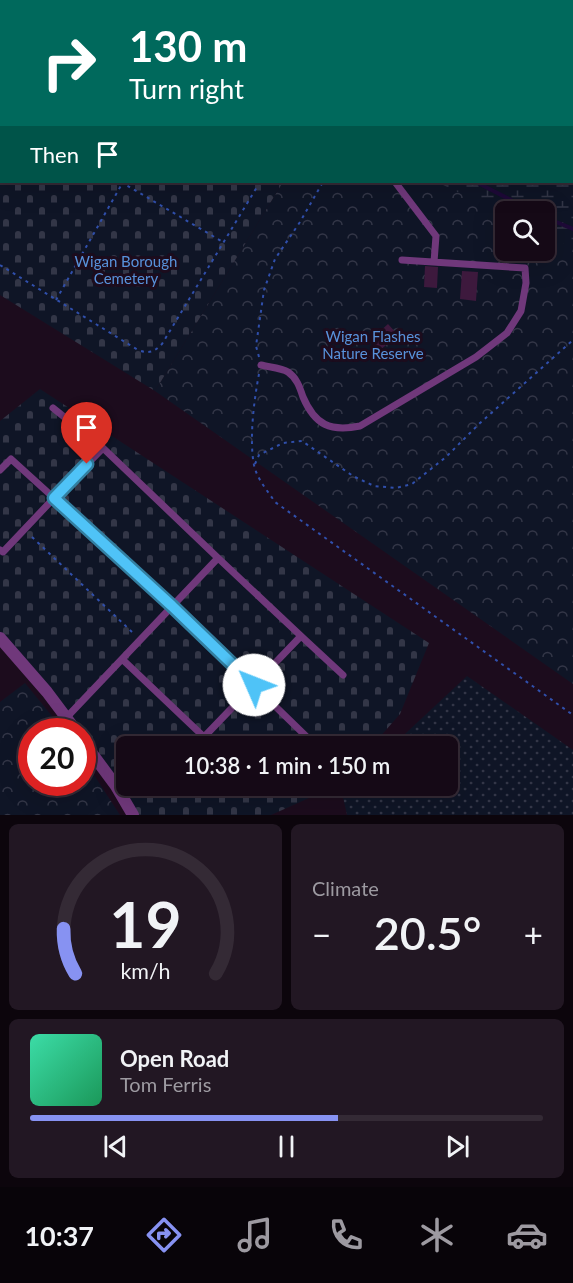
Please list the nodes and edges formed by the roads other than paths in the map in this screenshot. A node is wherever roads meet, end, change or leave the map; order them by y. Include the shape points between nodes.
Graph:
1 (396, 183) edge
2 (402, 260) dead end
3 (434, 262) junction
4 (261, 365) road end
5 (53, 408) dead end
6 (103, 448) junction
7 (0, 470) edge
8 (54, 498) junction
9 (0, 550) edge
10 (218, 558) junction
11 (172, 606) junction
12 (302, 636) junction
13 (0, 638) edge
14 (122, 659) junction
15 (343, 675) dead end
16 (254, 685) junction
17 (66, 718) joint
18 (203, 736) edge
19 (205, 736) edge
20 (306, 736) edge
21 (96, 759) edge
22 (133, 815) edge

1 - 3 lane via 436,236
2 - 3 lane
3 - 4 lane via 525,268 521,311 507,333 360,426 328,427 313,416 288,371
5 - 6 lane
6 - 8 lane
6 - 10 lane
7 - 8 lane via 10,459
8 - 9 lane via 3,552
8 - 11 lane
10 - 11 lane
10 - 12 lane
11 - 14 lane
11 - 16 lane
12 - 15 lane
12 - 16 lane
13 - 17 street
14 - 17 lane
14 - 18 lane
16 - 19 lane
16 - 20 lane
21 - 22 street

